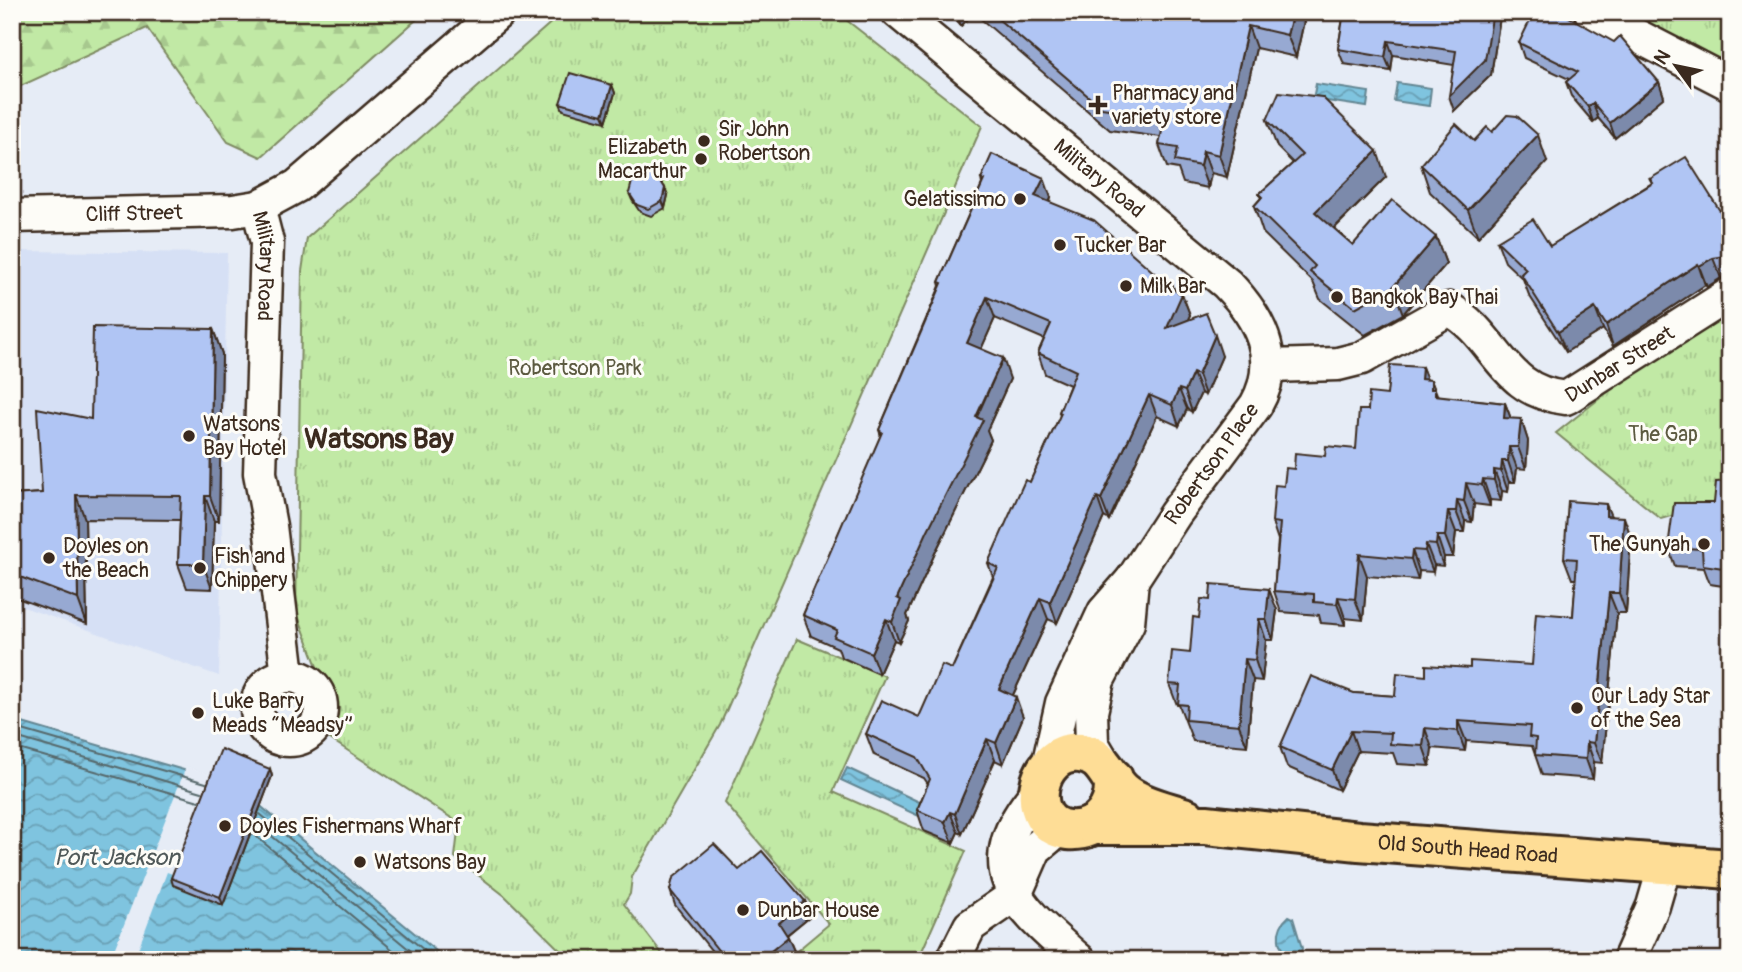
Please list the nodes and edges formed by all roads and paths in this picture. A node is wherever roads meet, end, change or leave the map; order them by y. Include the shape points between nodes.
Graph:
1 (499, 12) edge
2 (898, 12) edge
3 (1591, 12) edge
4 (1730, 84) edge
5 (258, 207) junction
6 (12, 216) edge
7 (1730, 295) edge
8 (1269, 366) junction
9 (1132, 580) junction
10 (288, 675) dead end
11 (1109, 772) junction
12 (1043, 778) junction
13 (1206, 825) junction
14 (1076, 827) junction
15 (1665, 865) junction
16 (1730, 869) edge
17 (1015, 895) junction
18 (953, 960) edge
19 (1079, 960) edge
20 (1629, 960) edge

1 - 5 street, Military Road via 297,186
2 - 8 street, Military Road via 1227,284 1257,320
3 - 4 street
5 - 6 street, Cliff Street
5 - 10 street, Military Road via 267,242 260,473
7 - 8 street, Dunbar Street via 1566,398 1542,396 1513,374 1463,316 1449,309 1362,358 1338,364
8 - 9 street, Robertson Place via 1256,405
9 - 11 street, Robertson Place via 1128,623 1098,680 1091,712 1092,743
9 - 12 street, Robertson Place via 1104,612 1075,671
11 - 12 main road via 1089,755 1075,752 1055,759
11 - 13 main road, Old South Head Road via 1130,797
11 - 14 main road via 1115,789 1111,806
12 - 14 main road via 1042,813
12 - 17 street via 1009,832 1004,851 1003,865
13 - 14 main road, Old South Head Road
13 - 15 main road, Old South Head Road
14 - 17 street via 1035,849
15 - 16 main road, Old South Head Road
15 - 20 street
17 - 18 street via 970,926
17 - 19 street via 1037,923

